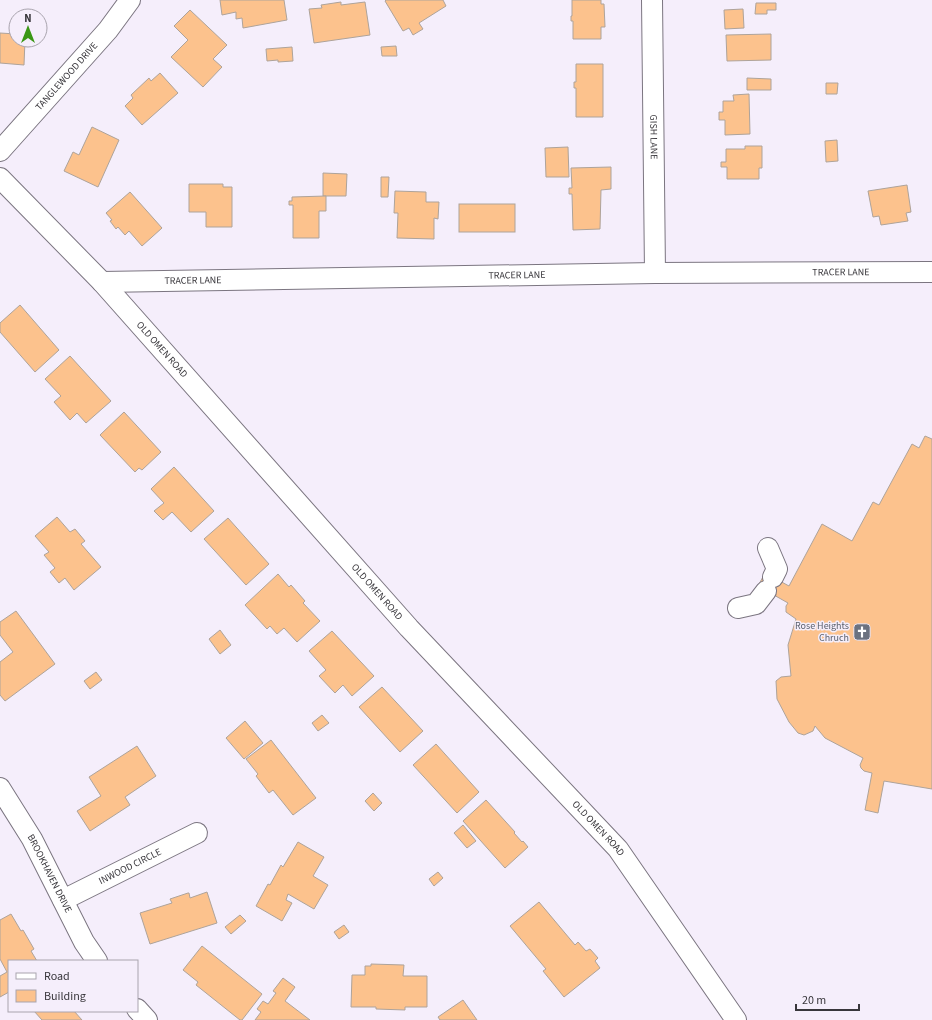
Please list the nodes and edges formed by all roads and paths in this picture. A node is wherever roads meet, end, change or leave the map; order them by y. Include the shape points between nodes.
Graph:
1 (130, 0) edge
2 (652, 0) edge
3 (0, 151) edge
4 (0, 178) edge
5 (932, 272) edge
6 (655, 273) junction
7 (102, 282) junction
8 (768, 548) dead end
9 (738, 608) dead end
10 (0, 788) edge
11 (196, 833) dead end
12 (63, 900) junction
13 (96, 960) edge
14 (138, 1010) edge
15 (147, 1020) edge
16 (736, 1020) edge

1 - 3 street, TANGLEWOOD DRIVE via 108,30
2 - 6 street, GISH LANE
4 - 7 street, OLD OMEN ROAD
5 - 6 street, TRACER LANE
6 - 7 street, TRACER LANE
7 - 16 street, OLD OMEN ROAD via 409,628 618,849
8 - 9 street via 777,569 756,604
10 - 12 street, BROOKHAVEN DRIVE via 32,839
11 - 12 street, INWOOD CIRCLE
12 - 13 street, BROOKHAVEN DRIVE via 84,942
14 - 15 street

